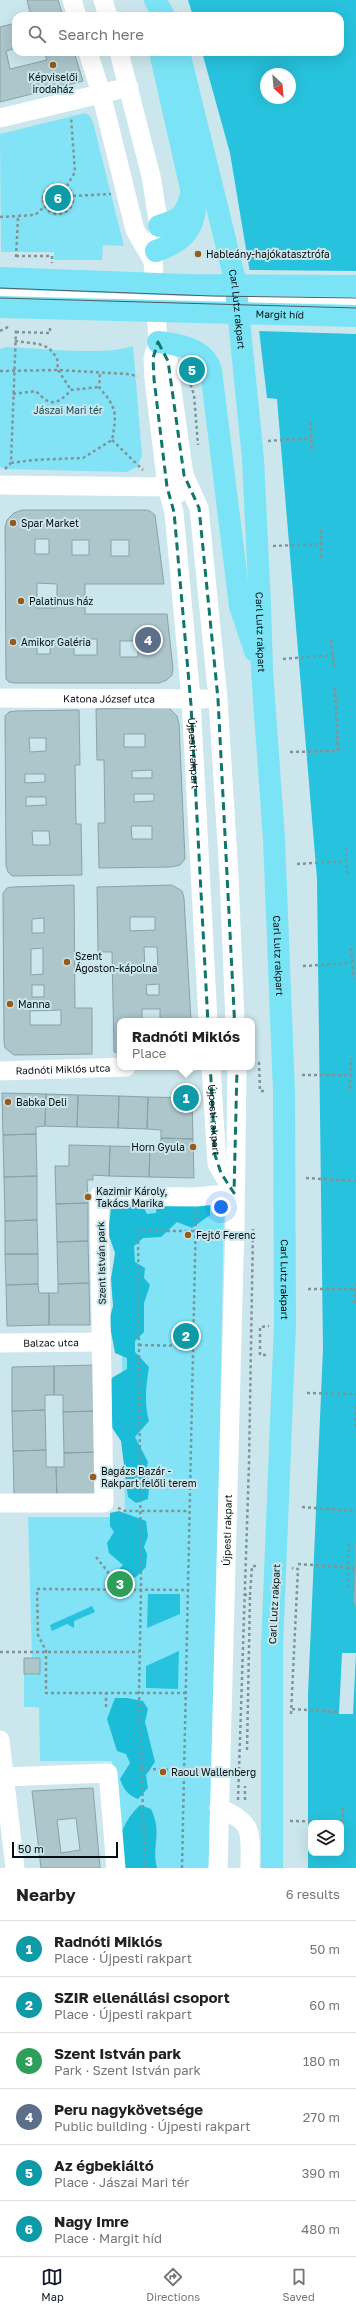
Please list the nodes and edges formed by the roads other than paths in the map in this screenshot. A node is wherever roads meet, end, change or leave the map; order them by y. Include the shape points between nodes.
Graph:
1 (72, 0) edge
2 (103, 0) edge
3 (149, 0) edge
4 (156, 0) edge
5 (76, 12) edge
6 (107, 12) edge
7 (151, 12) edge
8 (162, 12) edge
9 (89, 56) edge
10 (120, 56) edge
11 (161, 56) edge
12 (180, 56) edge
13 (130, 87) junction
14 (101, 93) junction
15 (0, 118) edge
16 (192, 190) junction
17 (159, 226) junction
18 (155, 256) junction
19 (10, 261) edge
20 (0, 278) edge
21 (132, 284) junction
22 (356, 286) edge
23 (32, 287) junction
24 (0, 288) edge
25 (212, 300) junction
26 (356, 303) edge
27 (3, 306) edge
28 (132, 311) junction
29 (356, 316) edge
30 (158, 342) junction
31 (0, 485) edge
32 (167, 487) junction
33 (199, 508) junction
34 (262, 671) junction
35 (0, 698) edge
36 (191, 699) junction
37 (218, 699) junction
38 (208, 1018) edge
39 (235, 1018) edge
40 (117, 1067) edge
41 (211, 1070) edge
42 (237, 1070) edge
43 (0, 1071) edge
44 (234, 1193) junction
45 (102, 1342) junction
46 (0, 1343) edge
47 (0, 1503) edge
48 (0, 1740) edge
49 (4, 1777) junction
50 (219, 1808) junction
51 (5, 1836) edge
52 (15, 1868) edge
53 (116, 1868) edge
54 (218, 1868) edge
55 (250, 1868) edge
56 (272, 1868) edge

1 - 5 street
2 - 6 street
3 - 7 main road
4 - 8 main road
9 - 14 street
10 - 13 street
11 - 16 main road
12 - 34 main road, Carl Lutz rakpart via 235,280 252,451
13 - 14 street
13 - 17 street via 151,176
14 - 15 street
14 - 18 street via 135,230
16 - 17 main road via 183,215 175,221
16 - 18 main road via 195,215 186,234 176,244
17 - 18 street
18 - 30 street
19 - 23 main road
20 - 23 main road, Margit híd
21 - 22 main road, Margit híd
21 - 23 main road, Margit híd
21 - 25 street, Margit híd
23 - 24 street, Margit híd
23 - 25 street, Margit híd
23 - 27 street, Margit híd
25 - 26 street, Margit híd
25 - 28 street, Margit híd
27 - 28 main road, Margit híd
28 - 29 main road, Margit híd
30 - 32 street via 153,358 154,379
30 - 33 street via 168,361 184,475
30 - 34 main road via 197,351 206,358 211,370 240,606
31 - 32 street
32 - 33 street via 185,496
32 - 36 street, Újpesti rakpart via 174,512
33 - 37 street
34 - 56 main road, Carl Lutz rakpart via 274,839 285,1174 285,1356 272,1646
35 - 36 street, Katona József utca
36 - 37 street, Katona József utca
36 - 38 street, Újpesti rakpart
37 - 39 street
40 - 43 street, Radnóti Miklós utca
41 - 44 street, Újpesti rakpart via 217,1164
42 - 44 street, Újpesti rakpart
44 - 45 street, Szent István park via 196,1197 99,1196
44 - 50 street, Újpesti rakpart
45 - 46 street, Balzac utca
45 - 47 street, Szent István park via 104,1503
48 - 49 street
49 - 51 street
49 - 53 street via 108,1773
50 - 54 street, Újpesti rakpart
50 - 55 street via 241,1808 249,1831
51 - 52 street

